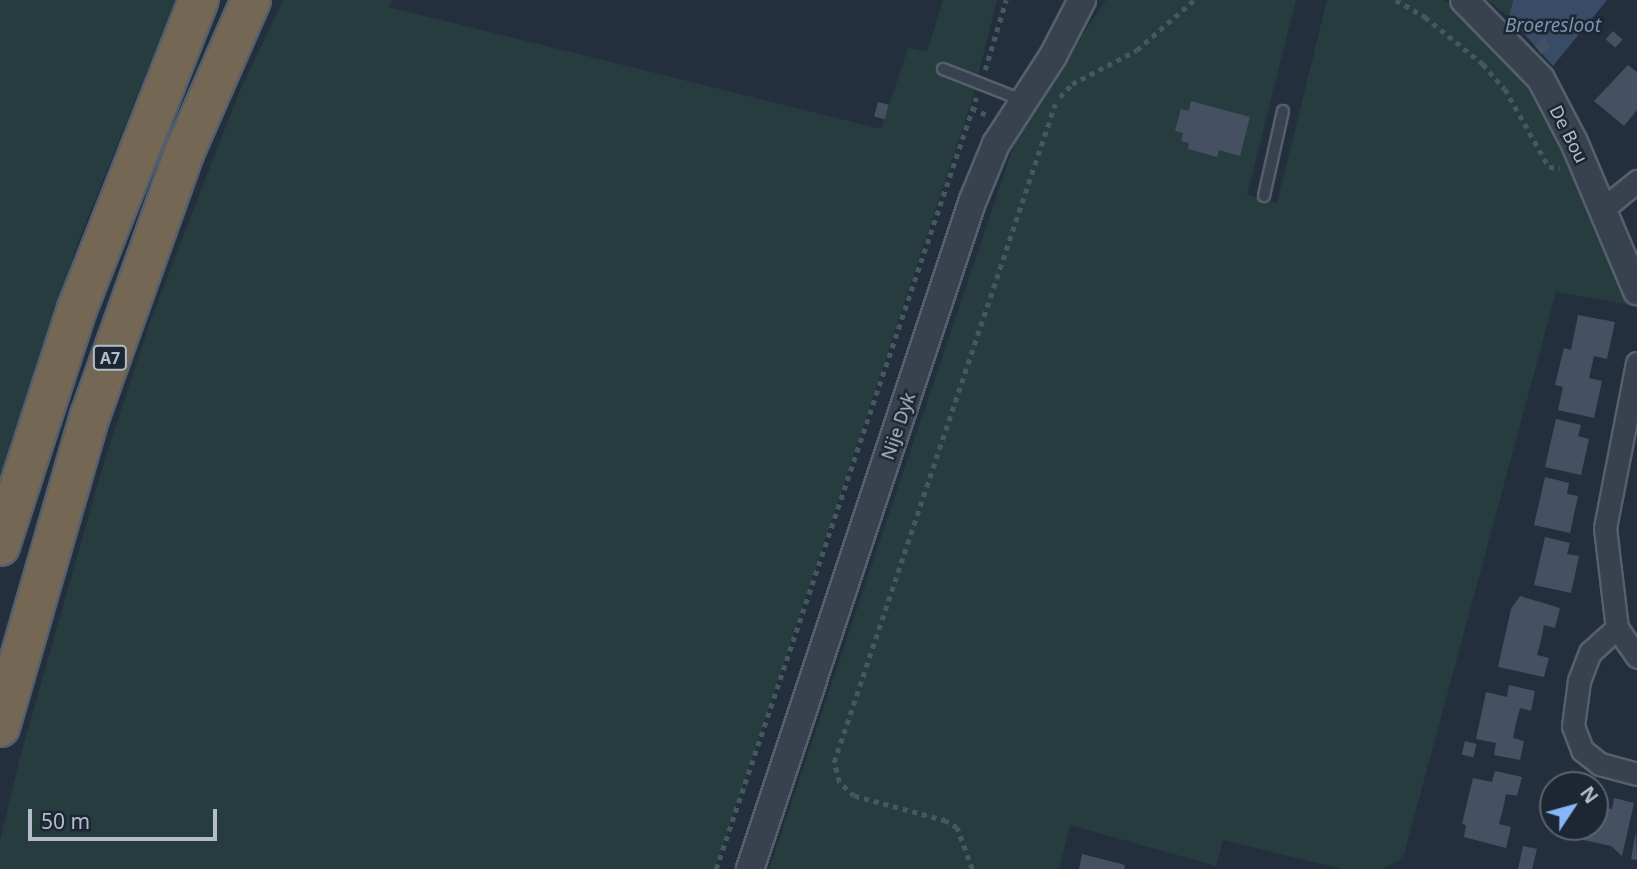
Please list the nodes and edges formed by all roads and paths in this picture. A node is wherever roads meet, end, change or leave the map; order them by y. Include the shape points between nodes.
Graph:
1 (199, 0) edge
2 (251, 0) edge
3 (1006, 0) edge
4 (1082, 0) edge
5 (1194, 0) edge
6 (1396, 0) edge
7 (1464, 0) edge
8 (1186, 3) edge
9 (943, 69) dead end
10 (982, 82) junction
11 (1022, 100) junction
12 (1283, 111) dead end
13 (1588, 174) junction
14 (1637, 181) edge
15 (1264, 196) dead end
16 (1604, 208) junction
17 (1637, 291) edge
18 (1637, 363) edge
19 (0, 546) edge
20 (1617, 628) junction
21 (1637, 657) edge
22 (0, 727) edge
23 (1637, 774) edge
24 (716, 869) edge
25 (750, 869) edge
26 (972, 869) edge

1 - 19 highway via 77,309
2 - 22 highway, A7 via 185,151 90,416
3 - 10 path, Nije Dyk
4 - 11 street, Nije Dyk via 1053,56
5 - 8 path
6 - 13 path via 1426,17 1483,64 1505,89 1549,167
7 - 13 street, De Bou via 1541,79
8 - 26 path via 1137,50 1072,84 1054,105 836,748 834,762 845,791 946,821 961,835
9 - 10 lane
10 - 11 lane
10 - 24 path, Nije Dyk
11 - 25 street, Nije Dyk via 996,144 974,200
12 - 15 lane
13 - 16 street, De Bou
14 - 16 street
16 - 17 street, De Bou
18 - 20 street via 1605,528
20 - 21 street
20 - 23 street via 1590,652 1579,681 1573,726 1582,750 1600,764

